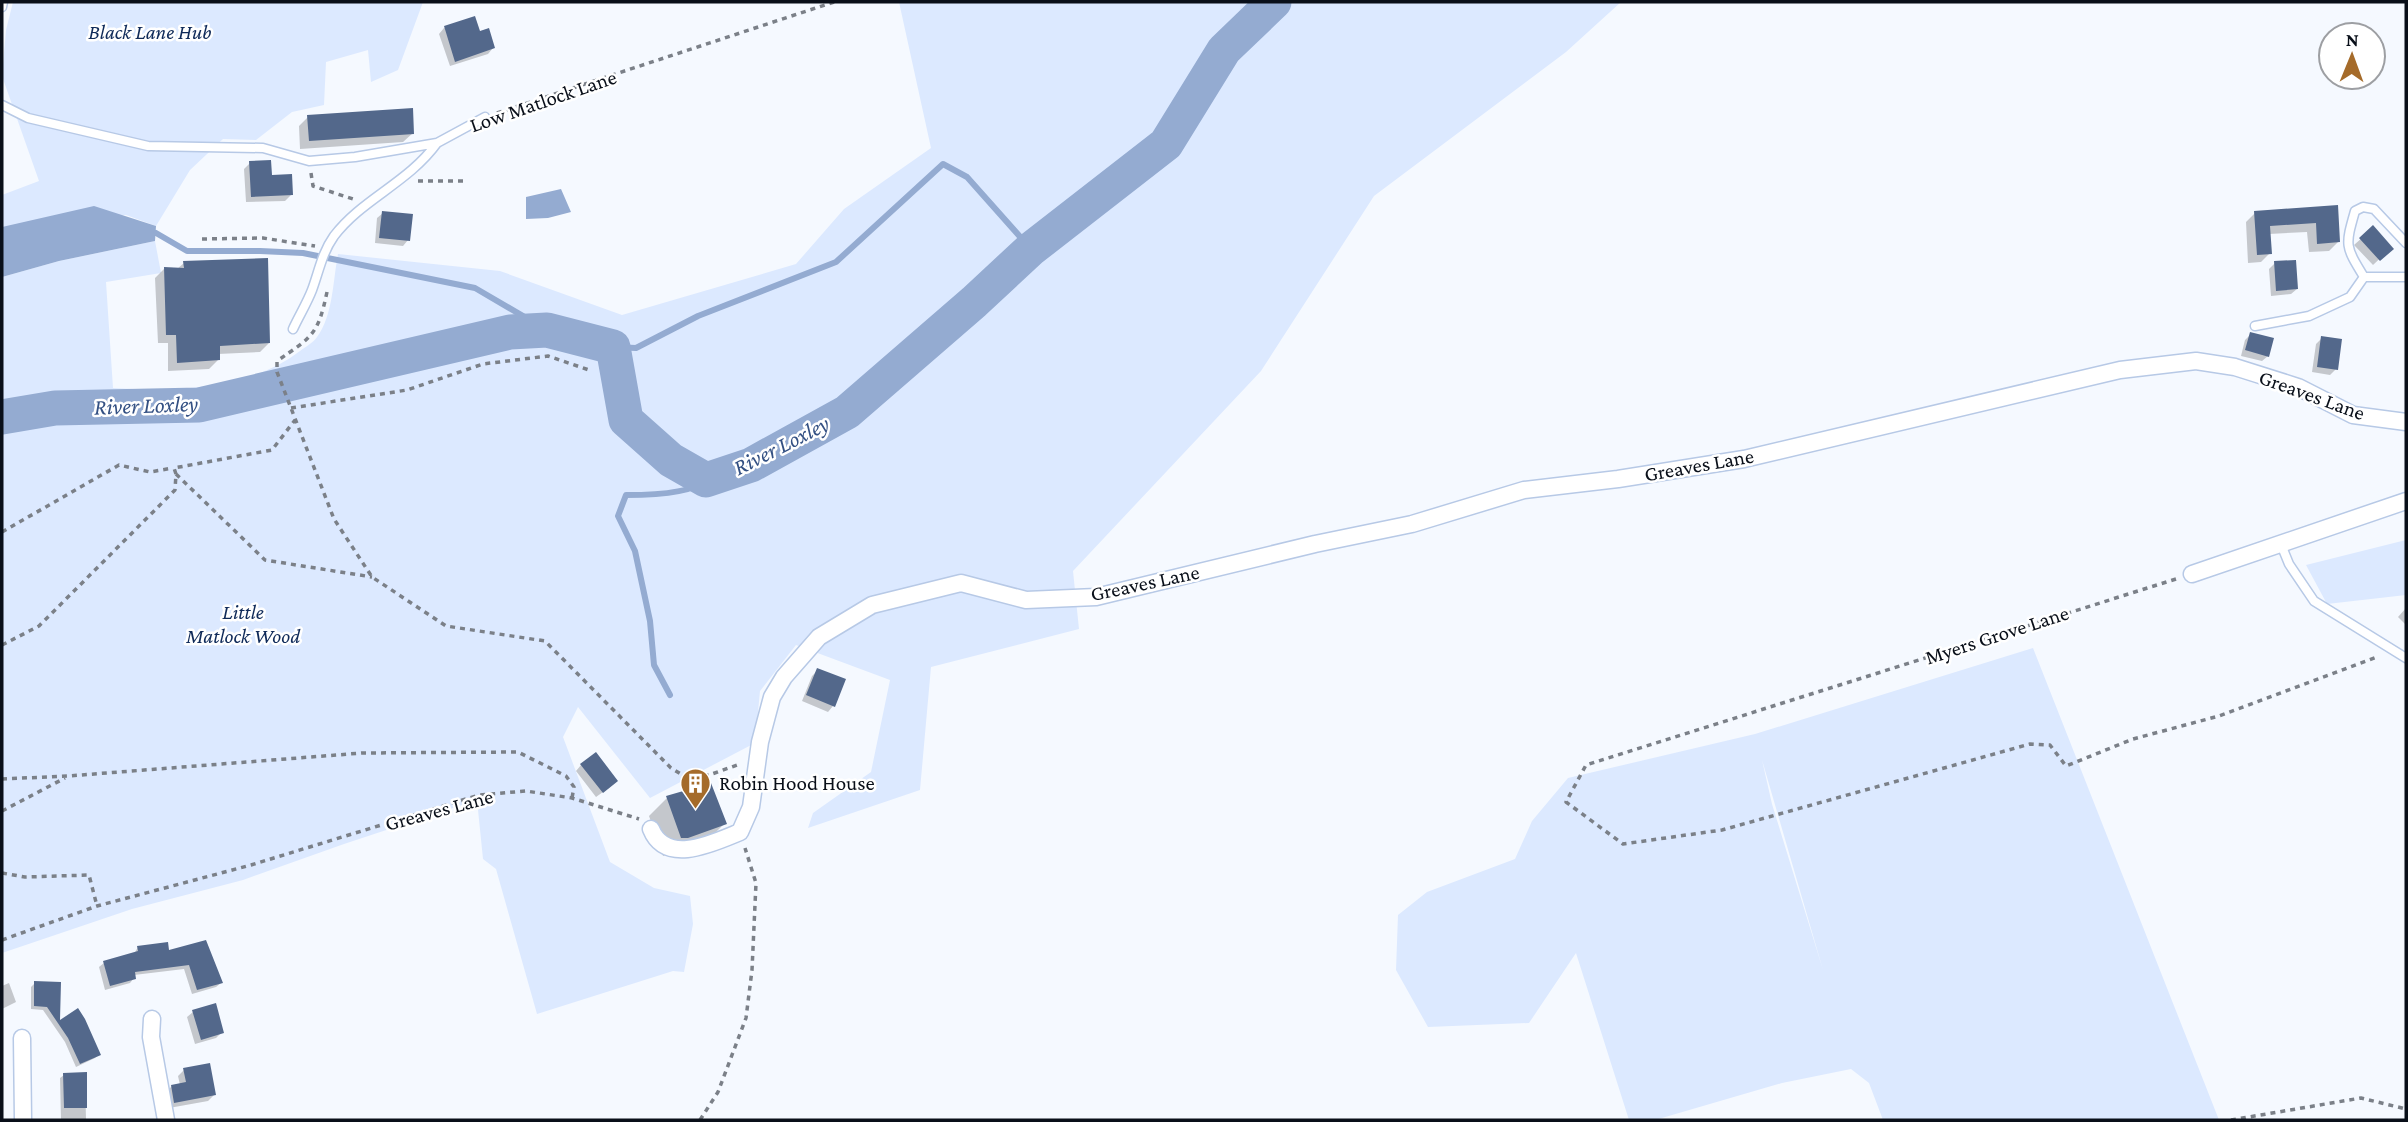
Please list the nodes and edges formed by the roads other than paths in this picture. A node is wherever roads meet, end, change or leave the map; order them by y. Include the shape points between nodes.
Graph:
1 (3, 2) edge
2 (2, 7) edge
3 (2, 105) edge
4 (485, 117) road end
5 (437, 143) junction
6 (2406, 243) edge
7 (2364, 277) junction
8 (2406, 277) edge
9 (2255, 326) dead end
10 (293, 329) dead end
11 (2406, 422) edge
12 (2406, 501) edge
13 (2280, 542) junction
14 (2192, 574) road end
15 (2406, 658) edge
16 (651, 829) road end
17 (152, 1019) dead end
18 (22, 1038) dead end
19 (23, 1120) edge
20 (166, 1120) edge

1 - 2 lane
3 - 5 lane, Low Matlock Lane via 28,118 148,146 263,149 309,161
4 - 5 lane, Low Matlock Lane
5 - 10 lane via 406,177 336,234
6 - 7 lane via 2374,209 2363,206 2355,211 2347,239
7 - 8 lane
7 - 9 lane via 2350,298 2309,316
11 - 16 street, Greaves Lane via 2353,415 2298,387 2196,361 2120,370 1744,458 1524,490 1412,524 1096,597 1026,600 961,583 872,605 819,637 772,696 751,807 740,832 681,850 661,846
12 - 13 street
13 - 14 street
13 - 15 lane via 2314,601
17 - 20 street
18 - 19 street

